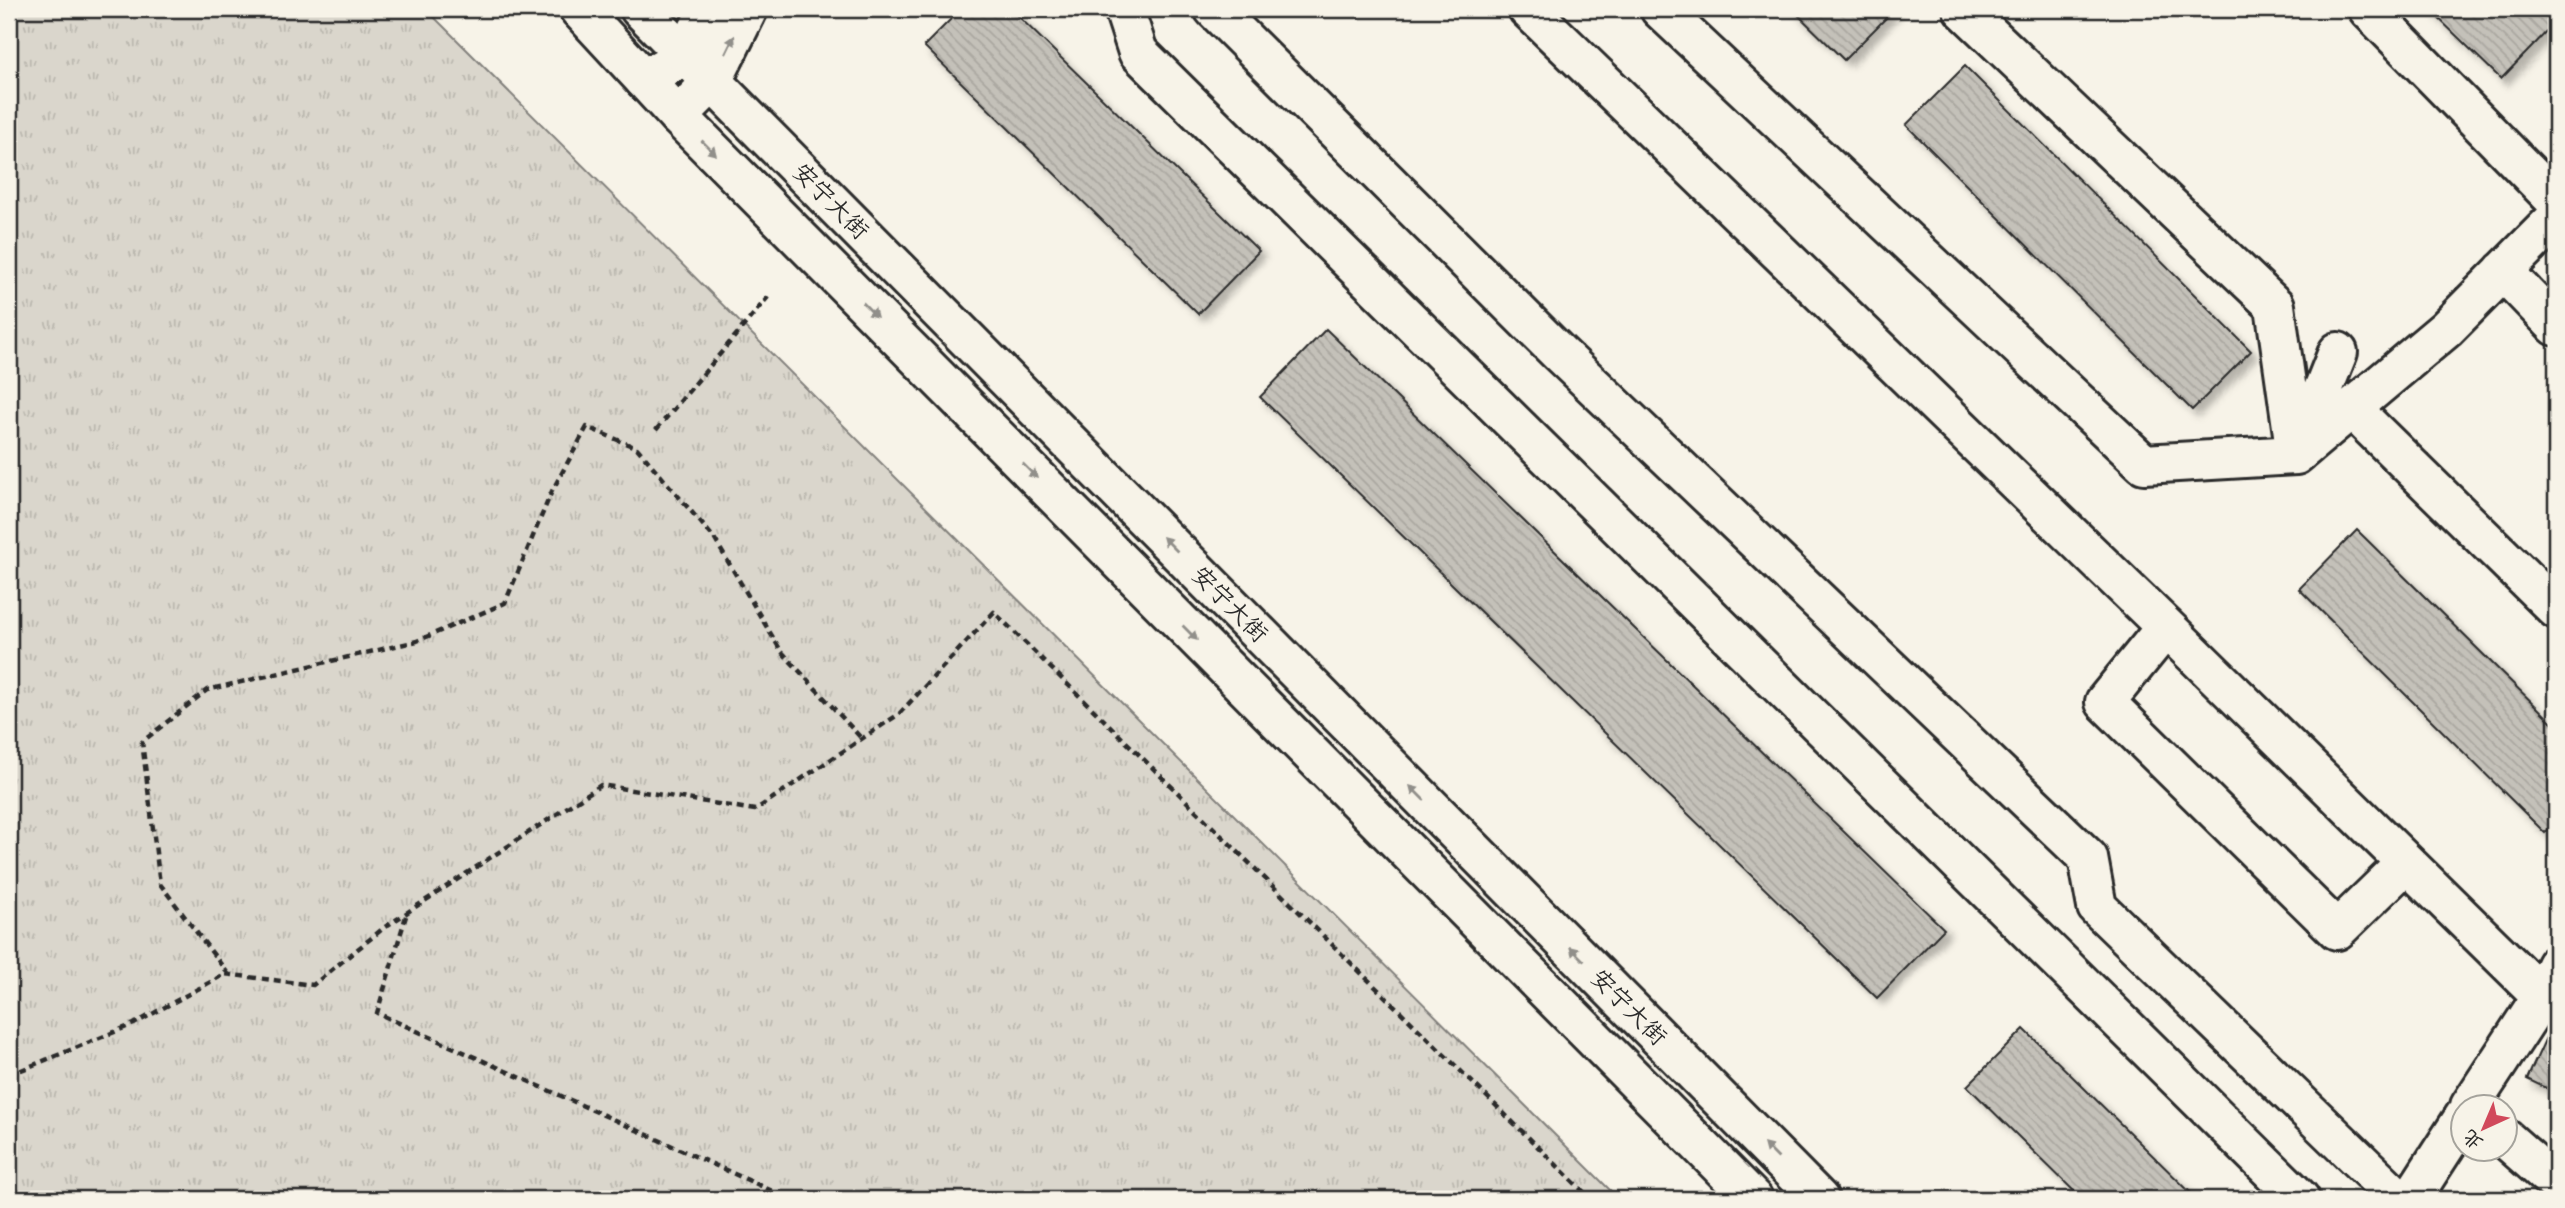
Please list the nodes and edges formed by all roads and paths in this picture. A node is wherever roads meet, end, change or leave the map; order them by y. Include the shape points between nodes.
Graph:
1 (579, 9) edge
2 (640, 9) edge
3 (708, 9) edge
4 (748, 9) edge
5 (1125, 9) edge
6 (1214, 9) edge
7 (1528, 9) edge
8 (1660, 9) edge
9 (1963, 9) edge
10 (2368, 9) edge
11 (686, 55) junction
12 (644, 79) junction
13 (712, 82) junction
14 (678, 116) junction
15 (2556, 201) edge
16 (2556, 218) edge
17 (2503, 271) junction
18 (768, 297) dead end
19 (2556, 326) edge
20 (2338, 352) dead end
21 (2351, 408) junction
22 (656, 430) dead end
23 (2297, 455) junction
24 (2556, 609) edge
25 (2166, 627) junction
26 (863, 740) dead end
27 (2406, 863) junction
28 (406, 916) dead end
29 (229, 975) dead end
30 (2549, 980) edge
31 (9, 1075) edge
32 (2479, 1092) edge
33 (2450, 1138) edge
34 (2520, 1152) edge
35 (2556, 1182) edge
36 (790, 1199) edge
37 (1591, 1199) edge
38 (1753, 1199) edge
39 (1819, 1199) edge
40 (2300, 1199) edge
41 (2399, 1199) edge
42 (2411, 1199) edge

1 - 12 street, 安宁大街
2 - 11 street, 安宁大街
3 - 11 street
13 -> 4 street
5 - 40 street via 1138,52
6 - 41 street via 1559,353 2088,858 2097,907
7 - 25 street
8 - 23 street via 2144,464
9 - 23 street via 2275,306
10 - 15 street
11 - 12 street
11 - 13 street, 安宁大街
12 - 14 street, 安宁大街
13 - 14 street
39 -> 13 street, 安宁大街
14 -> 38 street, 安宁大街
16 - 17 street
17 - 19 street
17 - 21 street via 2446,329
18 - 22 path
20 - 23 street
21 - 23 street
21 - 24 street
25 - 27 street
25 - 27 street via 2105,702 2337,930
26 - 29 path via 781,651 715,538 637,448 587,427 552,491 505,603 417,641 207,690 142,743 160,884
27 - 30 street
28 - 36 path via 377,1013
30 - 32 street
31 - 37 path via 134,1024 225,974 313,985 385,927 601,785 755,810 899,714 994,611
33 - 42 street
34 - 35 street

